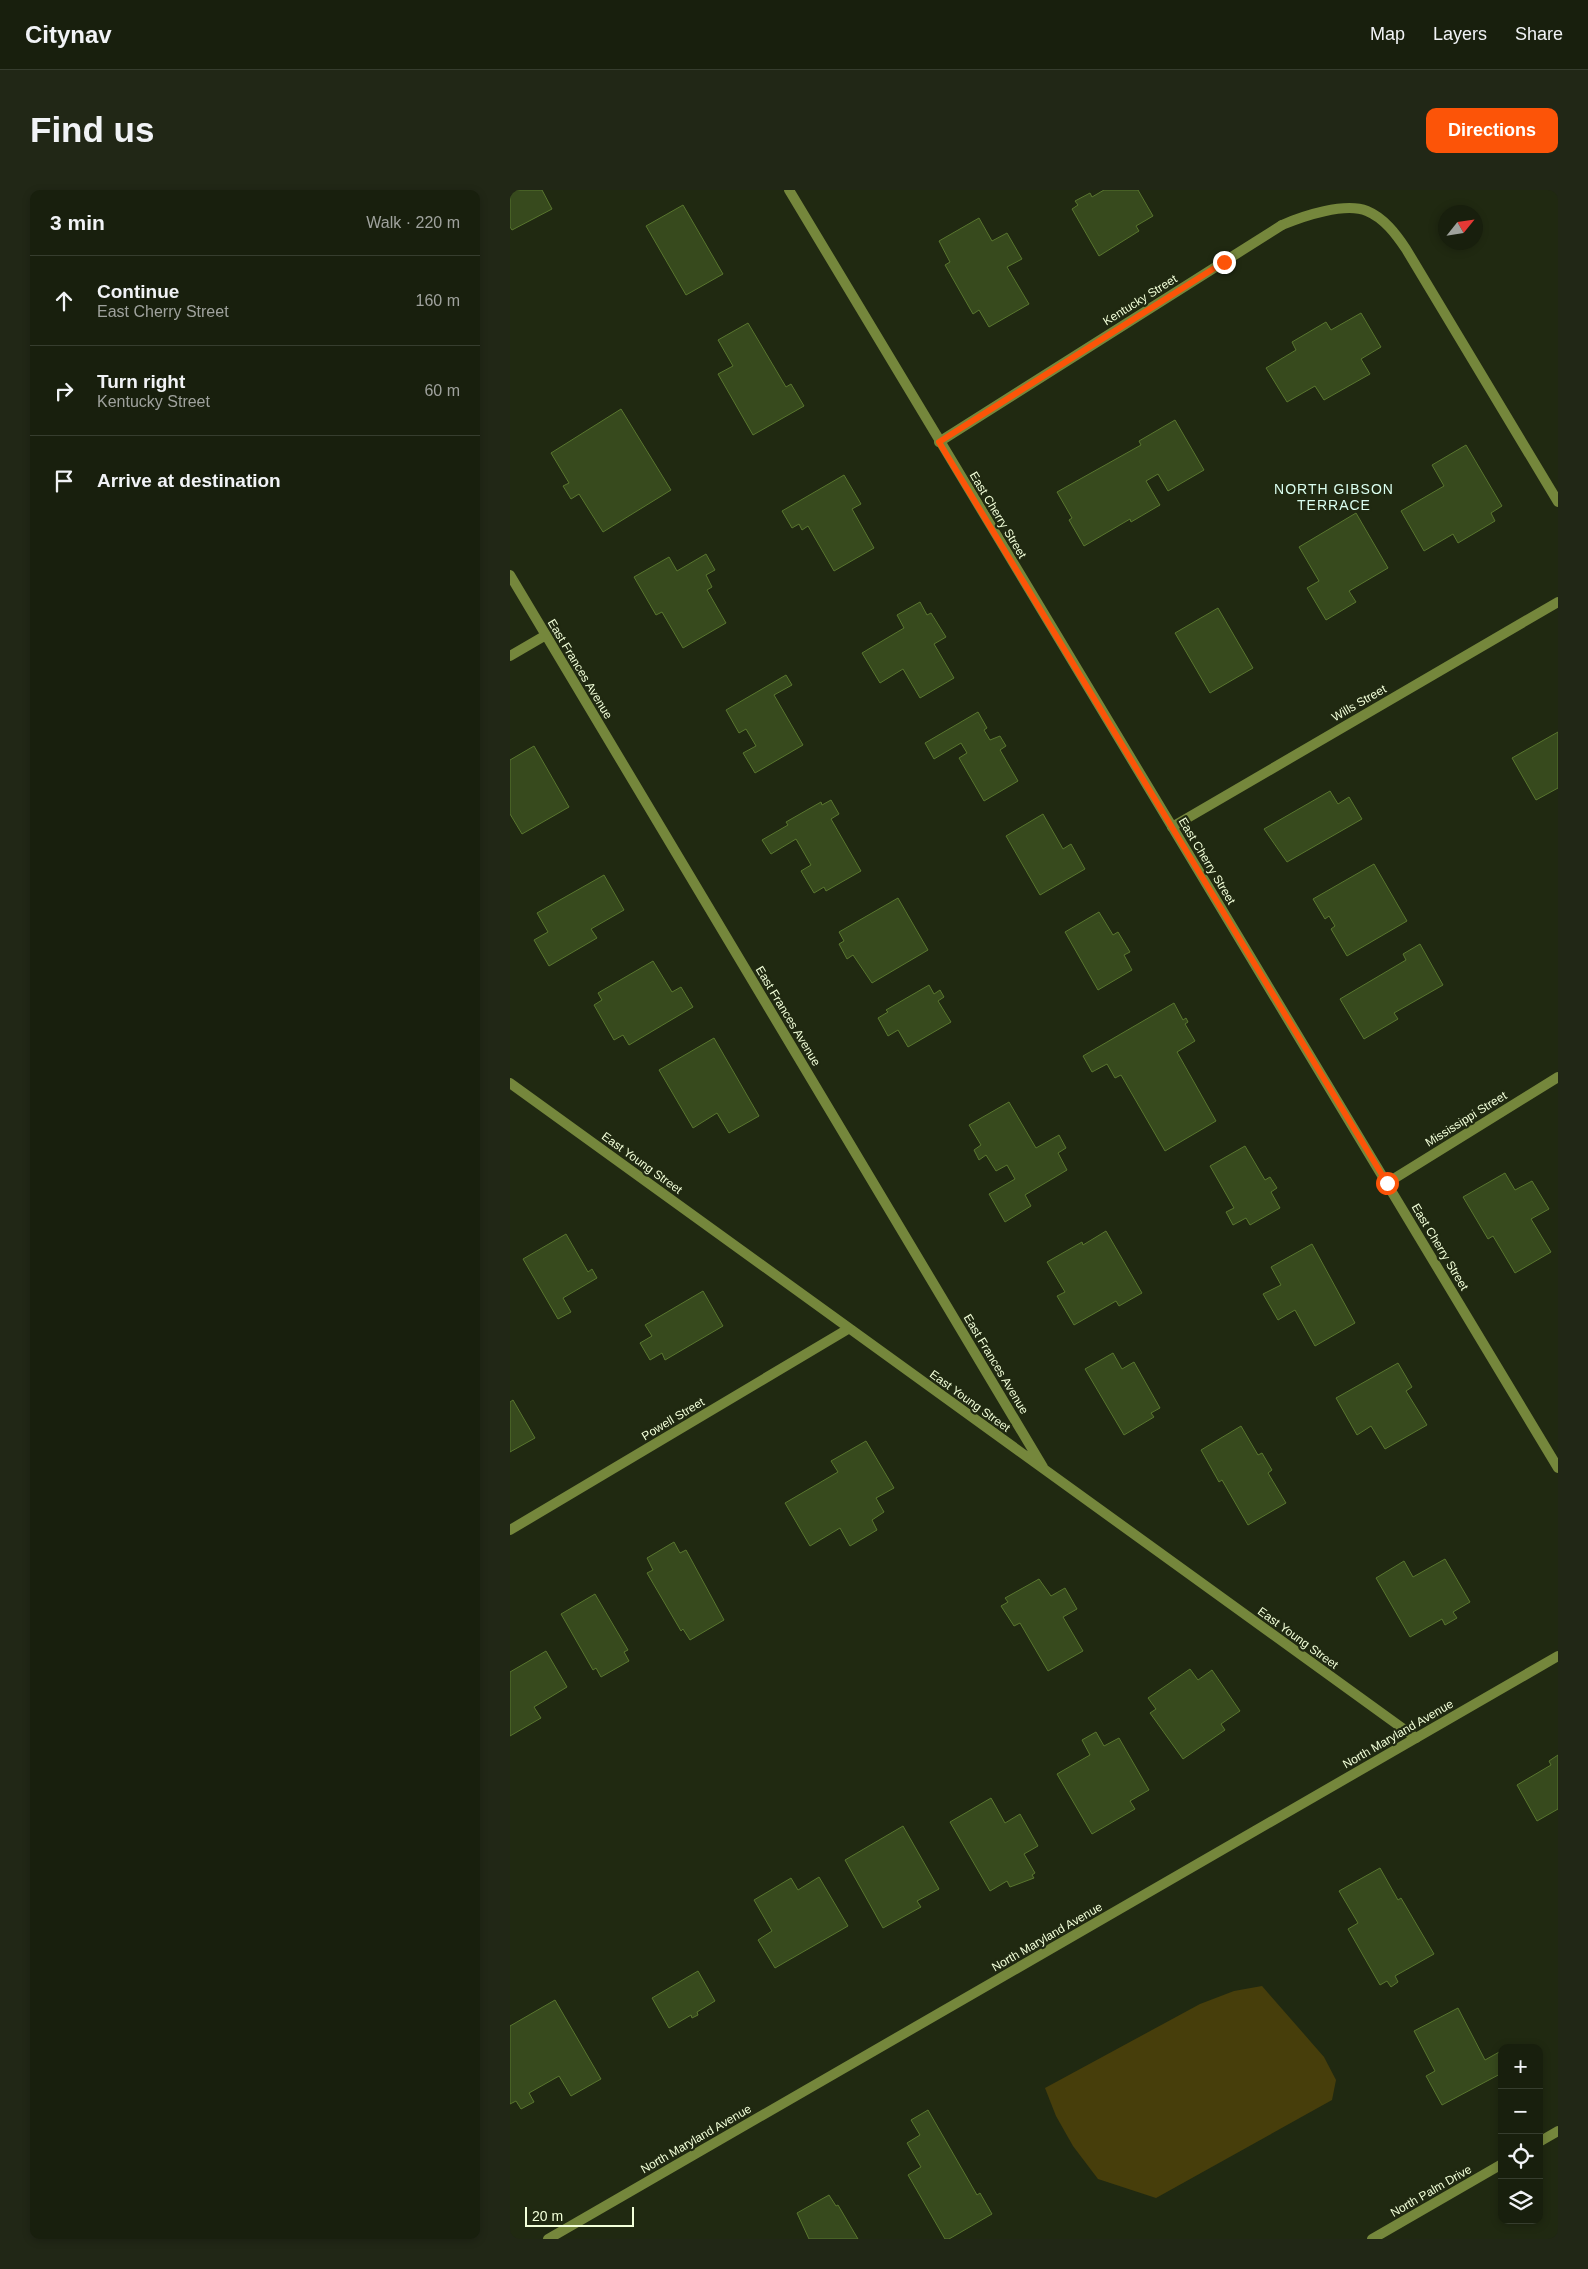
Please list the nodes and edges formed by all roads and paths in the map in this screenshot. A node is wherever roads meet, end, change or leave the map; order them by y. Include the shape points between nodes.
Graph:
1 (789, 190) edge
2 (939, 442) junction
3 (1558, 502) edge
4 (510, 575) edge
5 (1558, 602) edge
6 (546, 635) junction
7 (510, 656) edge
8 (1172, 827) junction
9 (1558, 1077) edge
10 (510, 1083) edge
11 (1387, 1183) junction
12 (848, 1329) junction
13 (1558, 1468) edge
14 (1045, 1470) junction
15 (510, 1530) edge
16 (1558, 1656) edge
17 (1416, 1738) junction
18 (1558, 2131) edge
19 (1543, 2140) edge
20 (1498, 2166) edge
21 (548, 2239) edge
22 (1372, 2239) edge

1 - 2 street, East Cherry Street
2 - 3 street, Kentucky Street via 1282,225 1301,216 1325,211 1366,211 1393,231 1406,248
2 - 8 street, East Cherry Street
4 - 6 street, East Frances Avenue
5 - 8 street, Wills Street
6 - 7 street
6 - 14 street, East Frances Avenue
8 - 11 street, East Cherry Street
9 - 11 street, Mississippi Street
10 - 12 street, East Young Street
11 - 13 street, East Cherry Street
12 - 14 street, East Young Street
12 - 15 street, Powell Street
14 - 17 street, East Young Street
16 - 17 street, North Maryland Avenue
17 - 21 street, North Maryland Avenue
18 - 19 street
20 - 22 street, North Palm Drive

